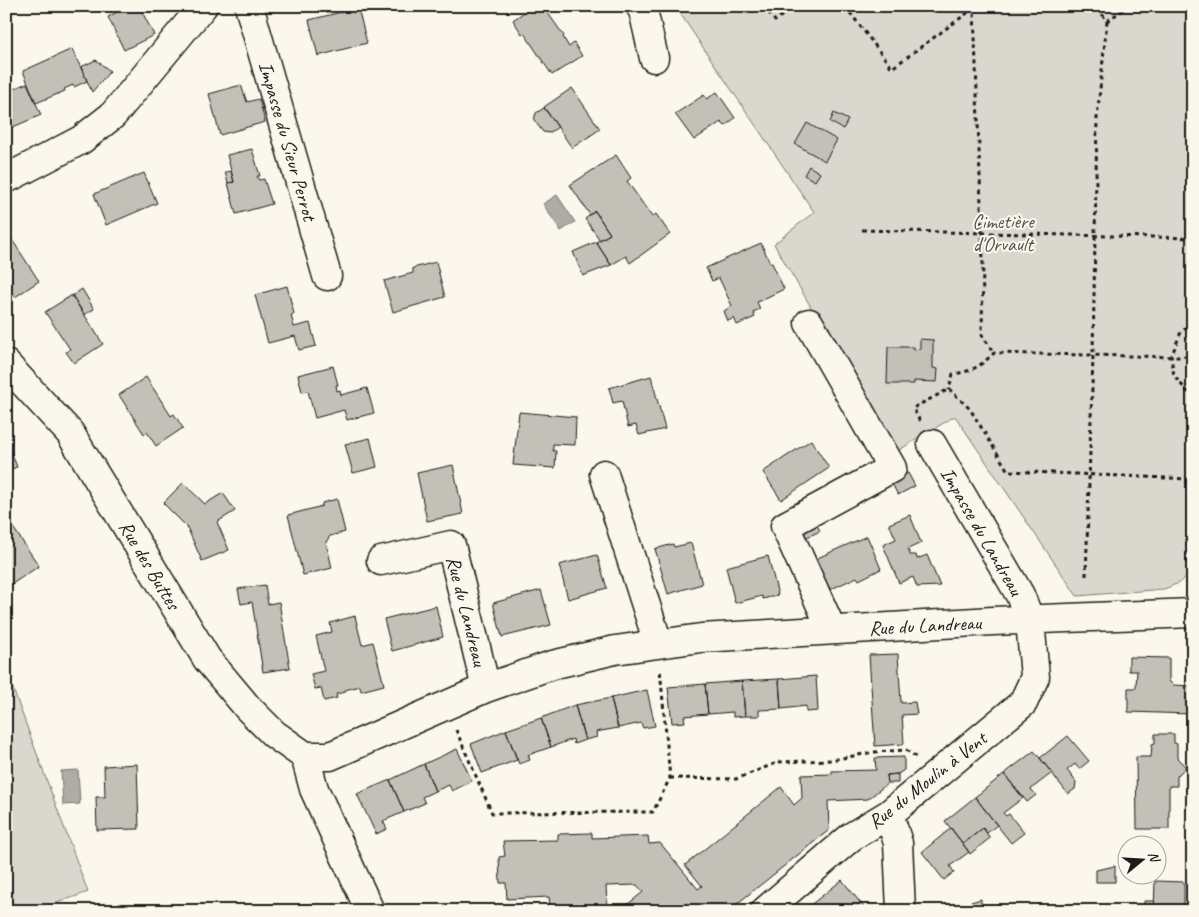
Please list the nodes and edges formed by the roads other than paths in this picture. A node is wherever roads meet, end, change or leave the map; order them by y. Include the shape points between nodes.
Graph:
1 (203, 6) edge
2 (249, 6) edge
3 (640, 6) edge
4 (654, 58) dead end
5 (6, 180) edge
6 (327, 276) dead end
7 (809, 323) dead end
8 (6, 364) edge
9 (932, 444) road end
10 (604, 474) dead end
11 (381, 561) dead end
12 (1193, 612) edge
13 (1030, 620) junction
14 (832, 630) junction
15 (658, 643) junction
16 (486, 688) junction
17 (305, 756) junction
18 (888, 814) junction
19 (370, 911) edge
20 (765, 911) edge
21 (901, 911) edge

1 - 5 street via 113,116 81,140
2 - 6 street, Impasse du Sieur Perrot
3 - 4 street
7 - 14 street via 892,468 785,526
8 - 17 street, Rue des Buttes via 70,434 207,659 274,734
9 - 13 street, Impasse du Landreau via 1020,595
10 - 15 street
11 - 16 street, Rue du Landreau via 450,545
12 - 13 street, Rue du Landreau
13 - 14 street, Rue du Landreau
13 - 18 street, Rue du Moulin à Vent via 1035,677 1023,703
14 - 15 street, Rue du Landreau
15 - 16 street, Rue du Landreau via 552,665
16 - 17 street, Rue du Landreau via 330,756
17 - 19 street via 314,789
18 - 20 street, Rue du Moulin à Vent via 851,837
18 - 21 street via 898,843

